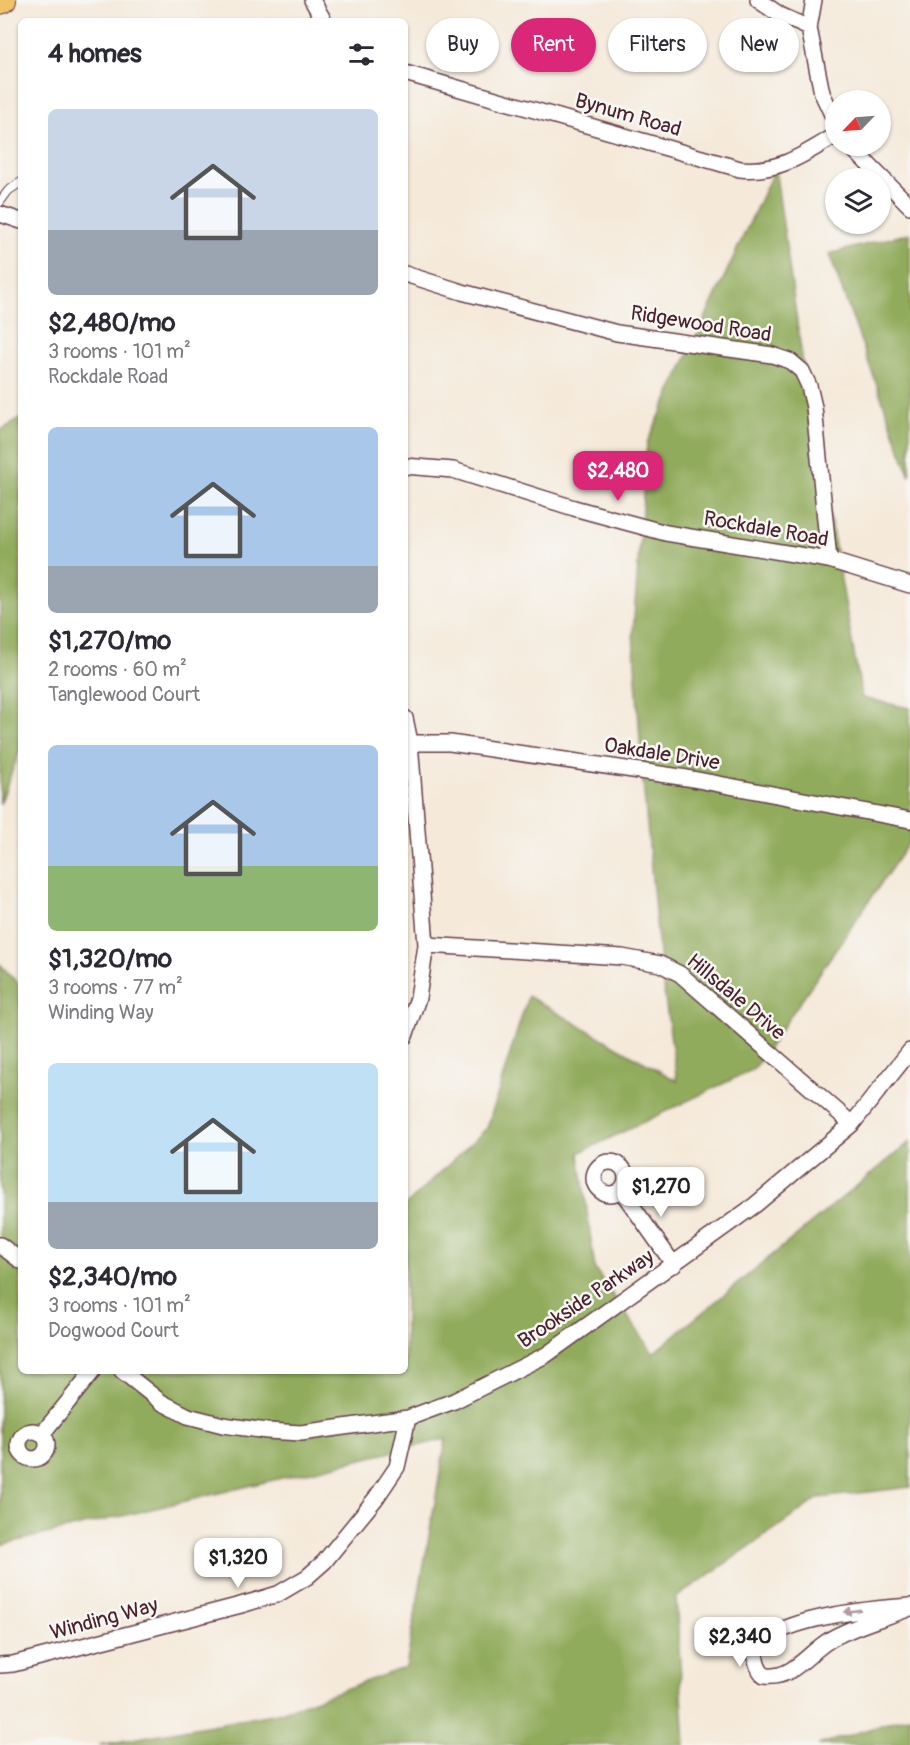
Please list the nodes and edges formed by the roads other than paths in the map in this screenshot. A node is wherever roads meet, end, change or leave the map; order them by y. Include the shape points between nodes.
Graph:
1 (312, 0) edge
2 (758, 0) edge
3 (814, 0) edge
4 (322, 18) edge
5 (809, 28) junction
6 (408, 75) edge
7 (825, 99) edge
8 (825, 141) edge
9 (860, 156) edge
10 (18, 184) edge
11 (0, 202) edge
12 (910, 206) edge
13 (0, 214) edge
14 (18, 220) edge
15 (408, 275) edge
16 (408, 466) edge
17 (829, 560) junction
18 (910, 585) edge
19 (408, 743) edge
20 (910, 820) edge
21 (426, 945) junction
22 (408, 1027) edge
23 (910, 1052) edge
24 (852, 1124) junction
25 (621, 1190) dead end
26 (0, 1245) edge
27 (18, 1259) edge
28 (674, 1265) junction
29 (91, 1374) edge
30 (126, 1374) edge
31 (408, 1418) junction
32 (42, 1434) dead end
33 (910, 1607) edge
34 (0, 1665) edge

1 - 4 street
2 - 5 street
3 - 5 street
5 - 7 street
6 - 8 street, Bynum Road via 740,169 775,168
9 - 12 street
10 - 11 lane
13 - 14 street
15 - 17 street, Ridgewood Road via 617,333 772,355 790,361 802,371 814,407
16 - 17 street, Rockdale Road via 453,470 666,532
17 - 18 street, Rockdale Road
19 - 20 street, Oakdale Drive via 450,743 676,777
19 - 21 street
21 - 22 street via 418,998
21 - 24 street, Hillsdale Drive via 622,957 660,964 680,974
23 - 24 street, Brookside Parkway
24 - 28 street, Brookside Parkway via 764,1198
25 - 28 street
26 - 27 street
28 - 31 street, Brookside Parkway via 546,1355 454,1401
29 - 32 street
30 - 31 street, Brookside Parkway via 161,1402 188,1416 223,1425 301,1433
31 - 34 street, Winding Way via 397,1467 324,1562 307,1577 278,1594 241,1605
33 -> 33 street via 835,1614 790,1627 758,1646 754,1658 757,1667 764,1676 790,1673 833,1638

